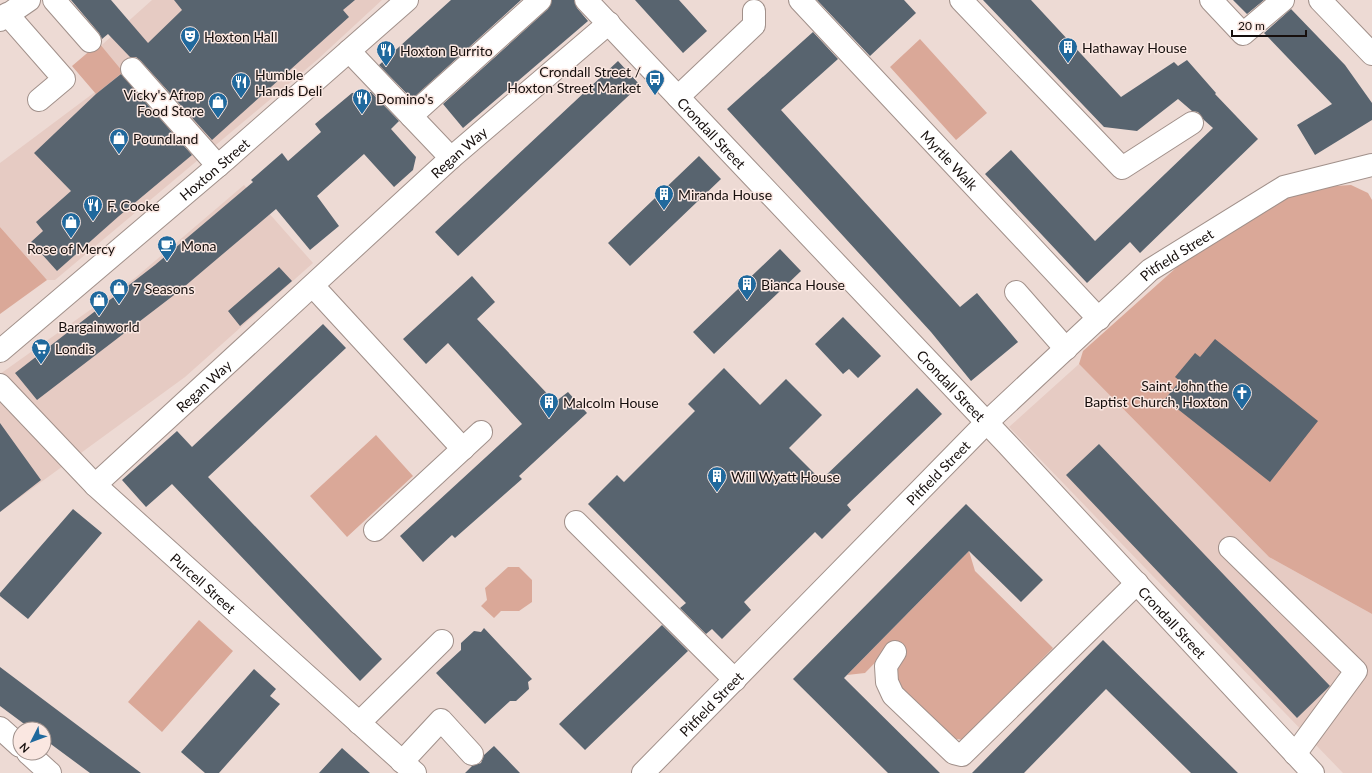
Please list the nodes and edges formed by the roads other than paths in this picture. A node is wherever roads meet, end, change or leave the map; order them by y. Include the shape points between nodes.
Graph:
1 (29, 0) edge
2 (54, 0) edge
3 (407, 0) edge
4 (540, 0) edge
5 (586, 0) edge
6 (800, 0) edge
7 (961, 0) edge
8 (1211, 0) edge
9 (1283, 0) edge
10 (1320, 0) edge
11 (754, 11) dead end
12 (3, 17) edge
13 (609, 24) junction
14 (90, 41) dead end
15 (349, 52) junction
16 (1372, 54) edge
17 (132, 69) dead end
18 (678, 97) junction
19 (39, 100) dead end
20 (411, 116) junction
21 (1192, 123) dead end
22 (451, 158) junction
23 (1372, 165) edge
24 (218, 166) junction
25 (313, 286) junction
26 (1016, 292) dead end
27 (1098, 319) junction
28 (1066, 349) junction
29 (0, 351) edge
30 (0, 385) edge
31 (986, 423) junction
32 (481, 432) dead end
33 (463, 449) junction
34 (95, 485) junction
35 (576, 522) dead end
36 (375, 530) dead end
37 (1230, 548) dead end
38 (1137, 584) junction
39 (442, 641) dead end
40 (895, 652) dead end
41 (735, 680) junction
42 (359, 723) junction
43 (0, 728) edge
44 (12, 739) edge
45 (472, 754) dead end
46 (1295, 754) junction
47 (37, 761) edge
48 (409, 767) edge
49 (50, 773) edge
50 (643, 773) edge
51 (1312, 773) edge

1 - 12 street
2 - 14 street
3 - 15 street, Hoxton Street
4 - 20 street
5 - 13 street, Crondall Street
6 - 27 street, Myrtle Walk
7 - 21 street via 1122,168
8 - 9 street via 1244,34
10 - 16 street
11 - 18 street via 754,25
12 - 19 street via 64,79
13 - 18 street, Crondall Street
13 - 22 street, Regan Way
15 - 20 street
15 - 24 street, Hoxton Street
17 - 24 street
18 - 31 street, Crondall Street
20 - 22 street
22 - 25 street, Regan Way
23 - 27 street, Pitfield Street via 1284,187 1150,270
24 - 29 street, Hoxton Street
25 - 33 street
25 - 34 street, Regan Way
26 - 28 street
27 - 28 street, Pitfield Street
28 - 31 street, Pitfield Street
30 - 34 street, Purcell Street
31 - 38 street, Crondall Street
31 - 41 street, Pitfield Street
32 - 33 street
33 - 36 street
34 - 42 street, Purcell Street
35 - 41 street
37 - 46 street via 1356,671
38 - 40 street via 962,755 954,753 893,695 887,682 886,666
38 - 46 street, Crondall Street
39 - 42 street
41 - 50 street, Pitfield Street
42 - 48 street, Purcell Street
43 - 44 street
45 - 48 street via 441,720
46 - 51 street, Crondall Street
47 - 49 street

